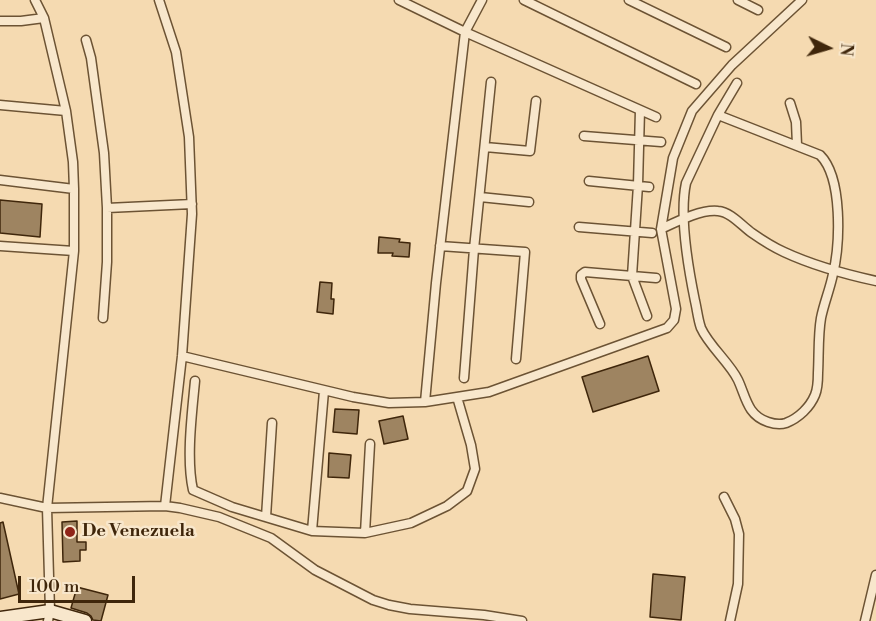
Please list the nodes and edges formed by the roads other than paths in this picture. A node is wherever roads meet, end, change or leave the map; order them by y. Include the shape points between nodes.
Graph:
1 (35, 0) edge
2 (159, 0) edge
3 (399, 0) edge
4 (482, 0) edge
5 (524, 0) edge
6 (629, 0) edge
7 (738, 0) edge
8 (802, 0) edge
9 (758, 10) dead end
10 (44, 18) junction
11 (0, 21) edge
12 (465, 32) junction
13 (86, 40) dead end
14 (726, 47) dead end
15 (491, 82) dead end
16 (737, 83) dead end
17 (696, 84) dead end
18 (536, 101) dead end
19 (790, 103) dead end
20 (0, 105) edge
21 (640, 110) junction
22 (66, 111) junction
23 (718, 115) junction
24 (656, 117) dead end
25 (584, 136) dead end
26 (639, 140) junction
27 (661, 142) dead end
28 (797, 145) junction
29 (485, 147) junction
30 (0, 180) edge
31 (589, 181) dead end
32 (638, 185) junction
33 (649, 187) dead end
34 (74, 189) junction
35 (480, 197) junction
36 (529, 202) dead end
37 (192, 204) junction
38 (107, 208) junction
39 (684, 219) junction
40 (579, 227) dead end
41 (661, 229) junction
42 (635, 231) junction
43 (652, 233) dead end
44 (0, 246) edge
45 (440, 246) junction
46 (474, 249) junction
47 (74, 250) junction
48 (834, 272) junction
49 (632, 276) junction
50 (656, 278) dead end
51 (876, 281) edge
52 (647, 316) dead end
53 (103, 318) dead end
54 (600, 324) dead end
55 (182, 356) junction
56 (516, 359) dead end
57 (464, 378) dead end
58 (195, 381) dead end
59 (324, 391) junction
60 (457, 397) junction
61 (425, 402) junction
62 (272, 423) dead end
63 (370, 444) dead end
64 (724, 497) dead end
65 (0, 498) edge
66 (165, 506) junction
67 (47, 508) junction
68 (266, 517) junction
69 (312, 531) junction
70 (365, 533) junction
71 (876, 575) edge
72 (49, 616) edge
73 (0, 618) edge
74 (484, 618) edge
75 (85, 621) edge
76 (522, 621) edge
77 (730, 621) edge
78 (865, 621) edge

1 - 10 street
2 - 37 street via 176,52 189,136
3 - 12 street
4 - 12 street
5 - 17 street
6 - 14 street
7 - 9 street
8 - 41 street via 732,65 692,111 673,158
10 - 11 street
10 - 22 street
12 - 21 street
12 - 45 street
13 - 38 street via 104,153
15 - 29 street
16 - 23 street
18 - 29 street via 531,151
19 - 28 street
20 - 22 street
21 - 24 street
21 - 26 street
22 - 34 street
23 - 28 street
23 - 39 street via 686,183
25 - 26 street
26 - 27 street
26 - 32 street
28 - 48 street via 820,155 830,169 838,232
29 - 35 street
30 - 34 street
31 - 32 street
32 - 33 street
32 - 42 street
34 - 47 street
35 - 36 street
35 - 46 street
37 - 38 street
37 - 55 street
38 - 53 street
39 - 41 street
39 - 48 street via 715,210 725,212 783,252
39 - 48 street via 701,327 737,378 750,409 767,422 792,420 809,406 815,395 821,318
40 - 42 street
41 - 60 street via 676,309 674,320 667,327 489,392
42 - 43 street
42 - 49 street
44 - 47 street
45 - 46 street
45 - 61 street
46 - 56 street via 525,252
46 - 57 street
47 - 67 street
48 - 51 street
49 - 50 street
49 - 52 street
49 - 54 street via 581,275
55 - 59 street
55 - 66 street
58 - 68 street via 190,473 193,490
59 - 61 street via 389,403
59 - 69 street
60 - 61 street
60 - 70 street via 475,469 467,491 447,506 411,523
62 - 68 street
63 - 70 street
64 - 77 street via 739,534 738,584
65 - 67 street
66 - 67 street
66 - 74 street via 219,517 271,538 315,570 373,600
67 - 72 street
68 - 69 street
69 - 70 street
71 - 78 street
72 - 73 street
72 - 75 street
74 - 76 street

